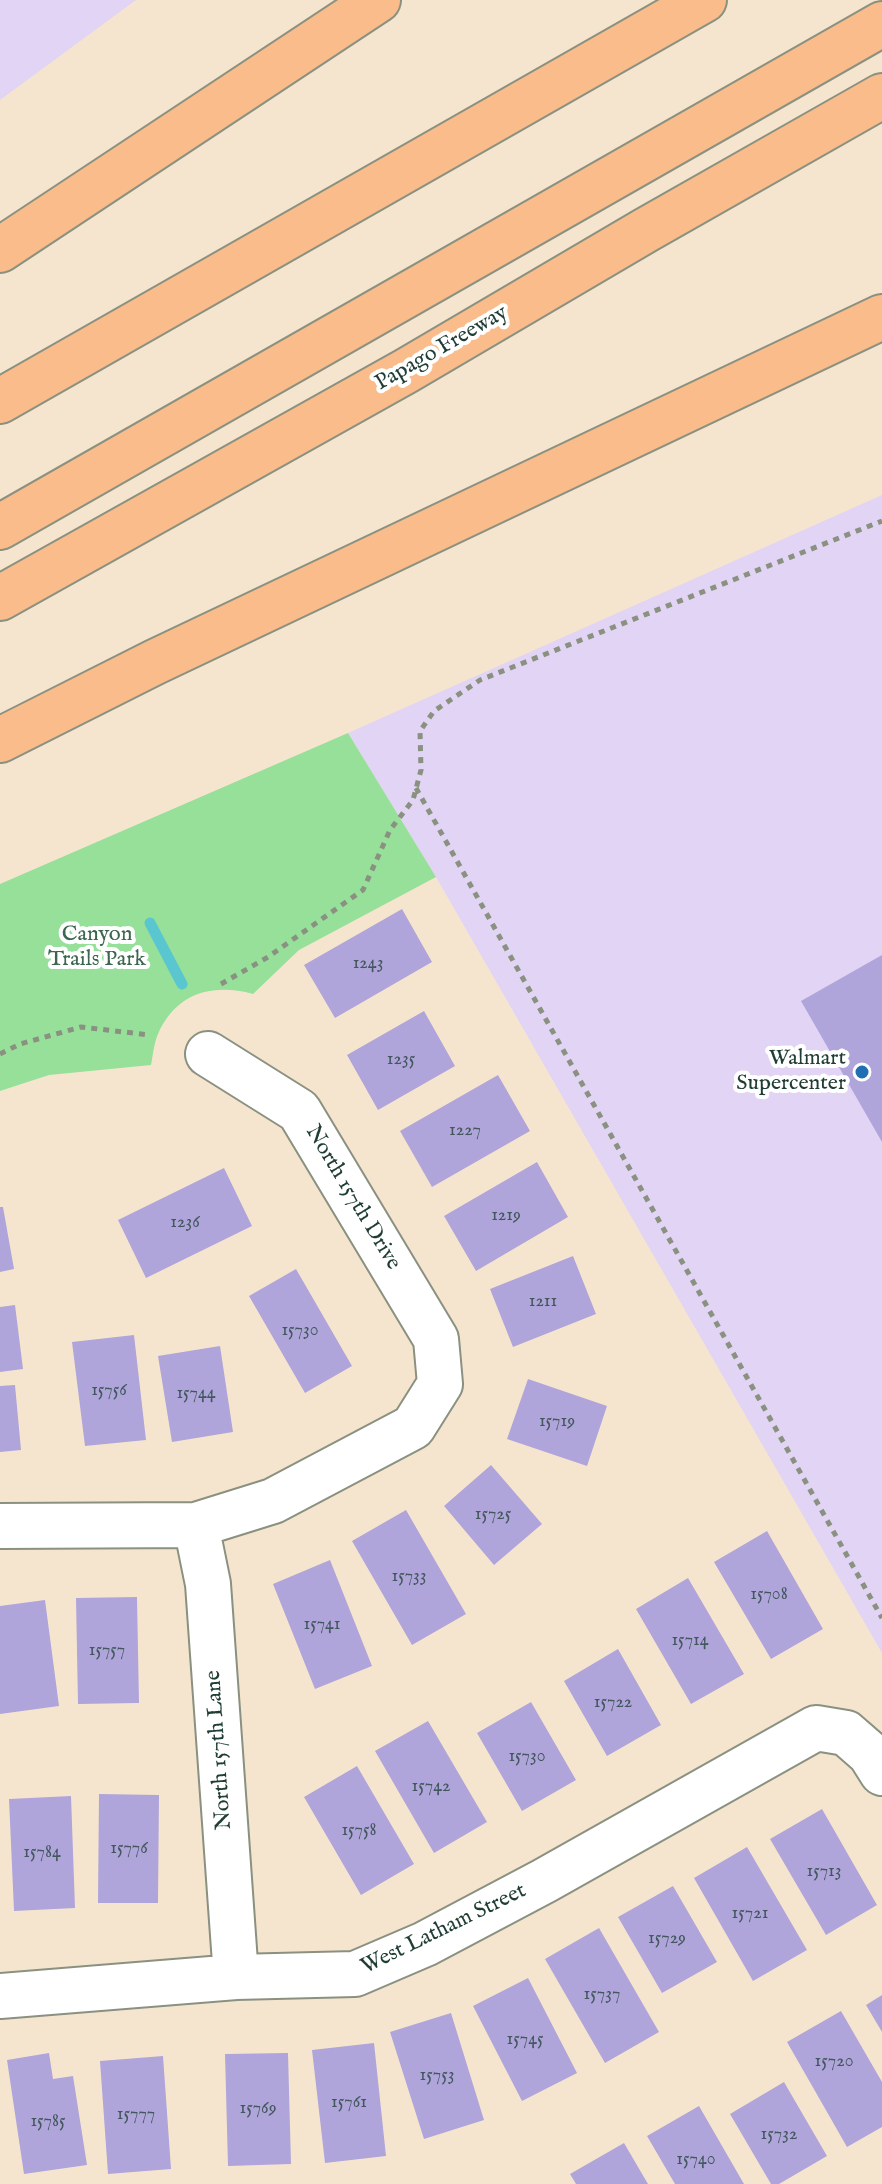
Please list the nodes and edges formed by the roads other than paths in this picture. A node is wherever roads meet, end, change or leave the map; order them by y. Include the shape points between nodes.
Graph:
1 (378, 0) edge
2 (704, 0) edge
3 (882, 24) edge
4 (882, 96) edge
5 (0, 250) edge
6 (882, 317) edge
7 (0, 401) edge
8 (0, 527) edge
9 (0, 598) edge
10 (0, 740) edge
11 (208, 1054) dead end
12 (196, 1525) junction
13 (0, 1526) edge
14 (882, 1773) edge
15 (236, 1977) junction
16 (0, 1996) edge

1 - 5 highway
2 - 7 highway
3 - 8 highway
4 - 9 highway, Papago Freeway
6 - 10 highway
11 - 12 street, North 157th Drive via 299,1111 436,1339 440,1384 413,1427 273,1501
12 - 13 street
12 - 15 street, North 157th Lane via 208,1584
14 - 15 street, West Latham Street via 846,1733 816,1728 425,1944 355,1974
15 - 16 street, West Latham Street

